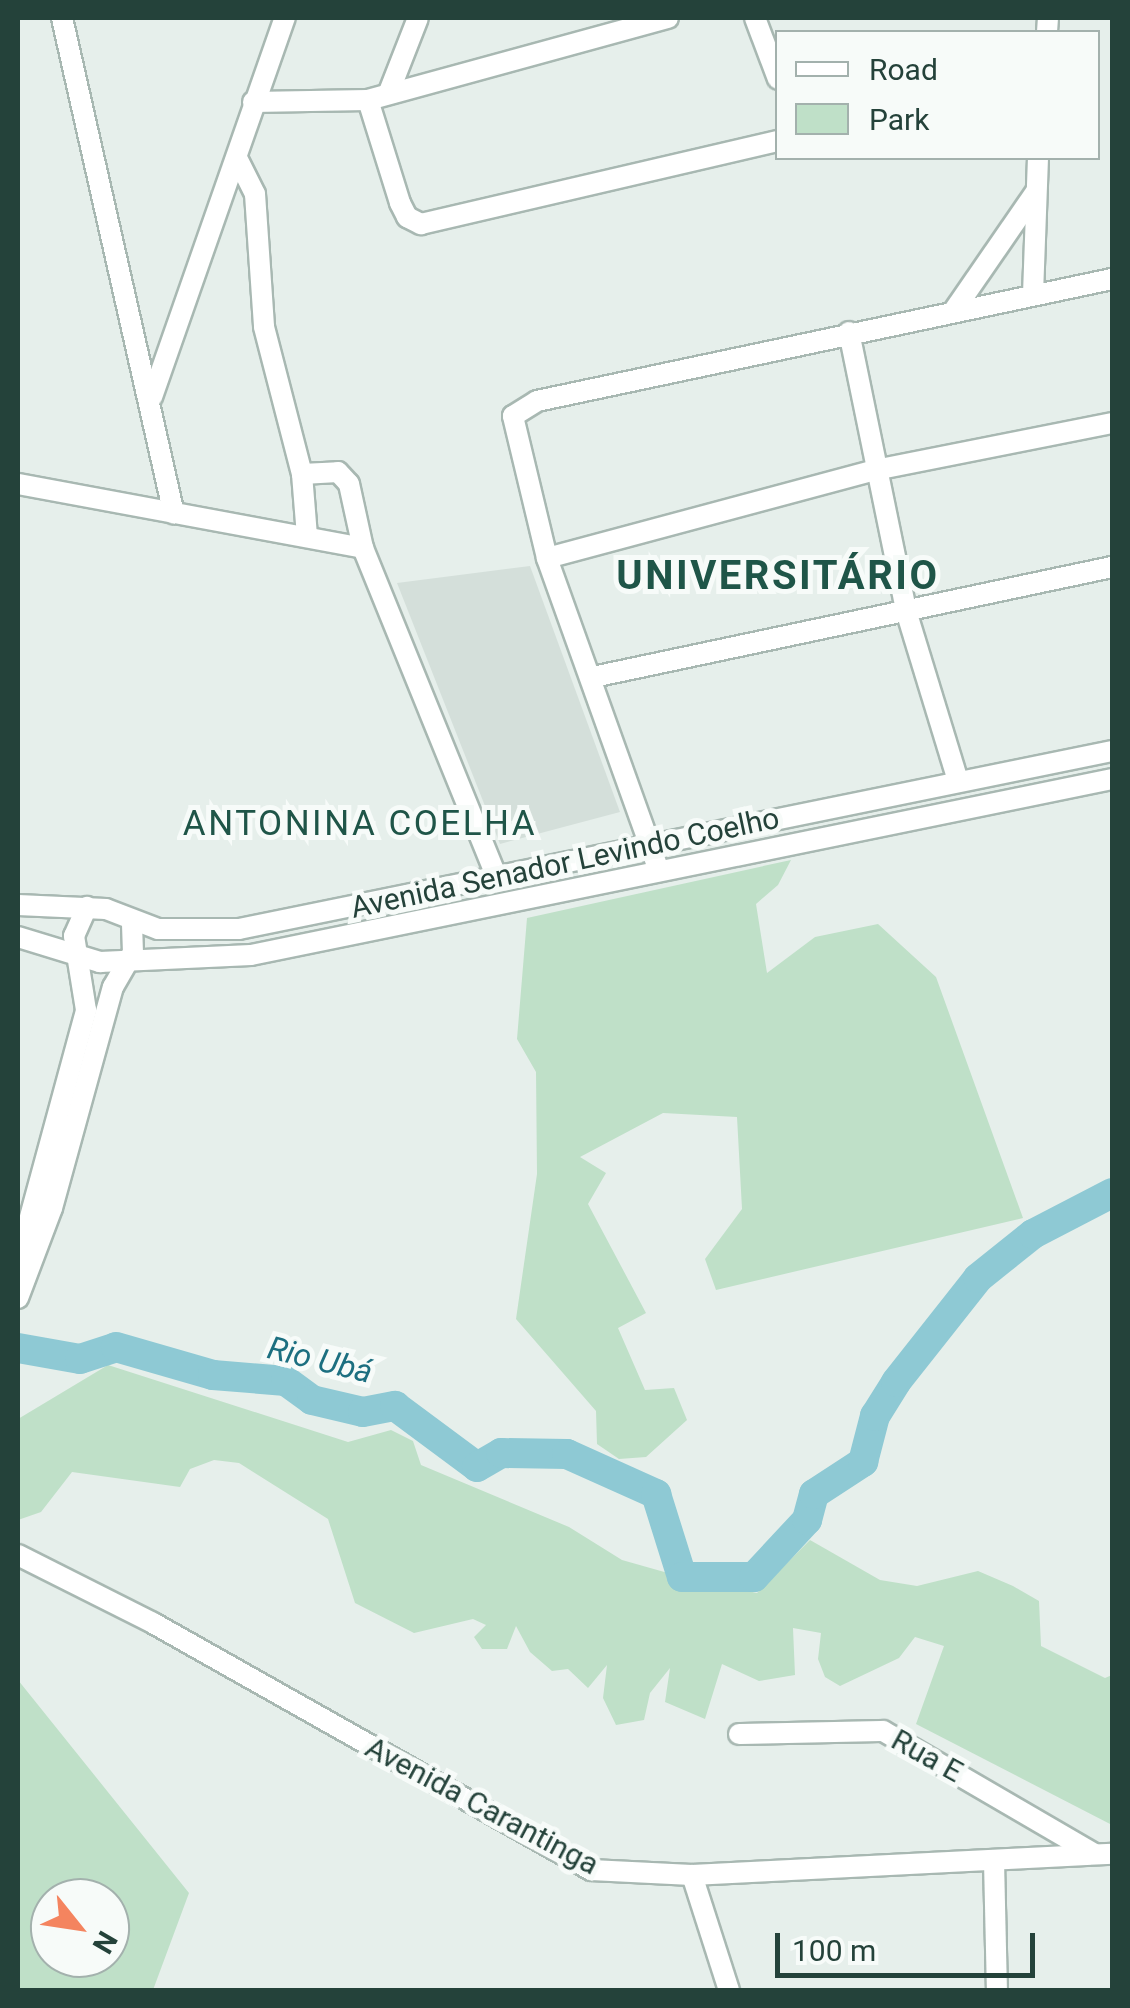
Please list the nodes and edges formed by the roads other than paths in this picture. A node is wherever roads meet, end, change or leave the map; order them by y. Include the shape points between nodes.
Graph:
1 (62, 18) edge
2 (285, 18) edge
3 (418, 18) edge
4 (668, 18) edge
5 (754, 18) edge
6 (775, 71) edge
7 (389, 92) junction
8 (368, 100) junction
9 (253, 102) junction
10 (775, 142) edge
11 (237, 158) junction
12 (1038, 160) edge
13 (1035, 193) junction
14 (1112, 278) edge
15 (1033, 294) junction
16 (955, 309) junction
17 (849, 332) junction
18 (151, 400) junction
19 (1112, 423) edge
20 (875, 470) junction
21 (302, 474) junction
22 (18, 484) edge
23 (174, 514) junction
24 (307, 536) junction
25 (362, 548) junction
26 (547, 558) junction
27 (1112, 567) edge
28 (908, 614) junction
29 (593, 677) junction
30 (1109, 756) edge
31 (1112, 779) edge
32 (958, 781) junction
33 (647, 842) junction
34 (659, 871) junction
35 (496, 875) junction
36 (18, 905) edge
37 (87, 907) junction
38 (132, 922) junction
39 (18, 938) edge
40 (78, 958) junction
41 (128, 963) junction
42 (18, 1262) edge
43 (18, 1298) edge
44 (18, 1555) edge
45 (739, 1734) dead end
46 (1103, 1854) edge
47 (994, 1860) junction
48 (692, 1875) junction
49 (729, 1990) edge
50 (997, 1990) edge

1 - 18 street
2 - 9 street
3 - 7 street
4 - 7 street
5 - 6 street
7 - 8 street
8 - 9 street
8 - 10 street via 400,203 406,217 421,224
9 - 11 street
11 - 18 street
11 - 21 street via 255,194 264,327
12 - 13 street
13 - 15 street
13 - 16 street
14 - 15 street
15 - 16 street
16 - 17 street
17 - 20 street
17 - 26 street via 526,405 513,416
18 - 23 street
19 - 20 street
20 - 26 street
20 - 28 street
21 - 24 street
21 - 25 street via 338,472 346,479
22 - 23 street
23 - 24 street
24 - 25 street
25 - 35 street
26 - 29 street
27 - 28 street
28 - 29 street
28 - 32 street
29 - 33 street
30 - 32 street, Avenida Senador Levindo Coelho
31 - 34 street
32 - 33 street, Avenida Senador Levindo Coelho
33 - 34 street
33 - 35 street, Avenida Senador Levindo Coelho
34 - 41 street via 338,942
35 - 38 street, Avenida Senador Levindo Coelho via 238,929 158,929
36 - 37 street, Avenida Senador Levindo Coelho
37 - 38 street, Avenida Senador Levindo Coelho
37 - 40 street via 75,927
38 - 41 street via 135,946
39 - 40 street
40 - 41 street
40 - 42 street via 86,1010
41 - 43 street via 108,1003 52,1208
44 - 48 street, Avenida Carantinga via 153,1623 591,1870
45 - 46 street, Rua E via 884,1731
46 - 47 street, Avenida Carantinga
47 - 48 street, Avenida Carantinga
47 - 50 street
48 - 49 street

